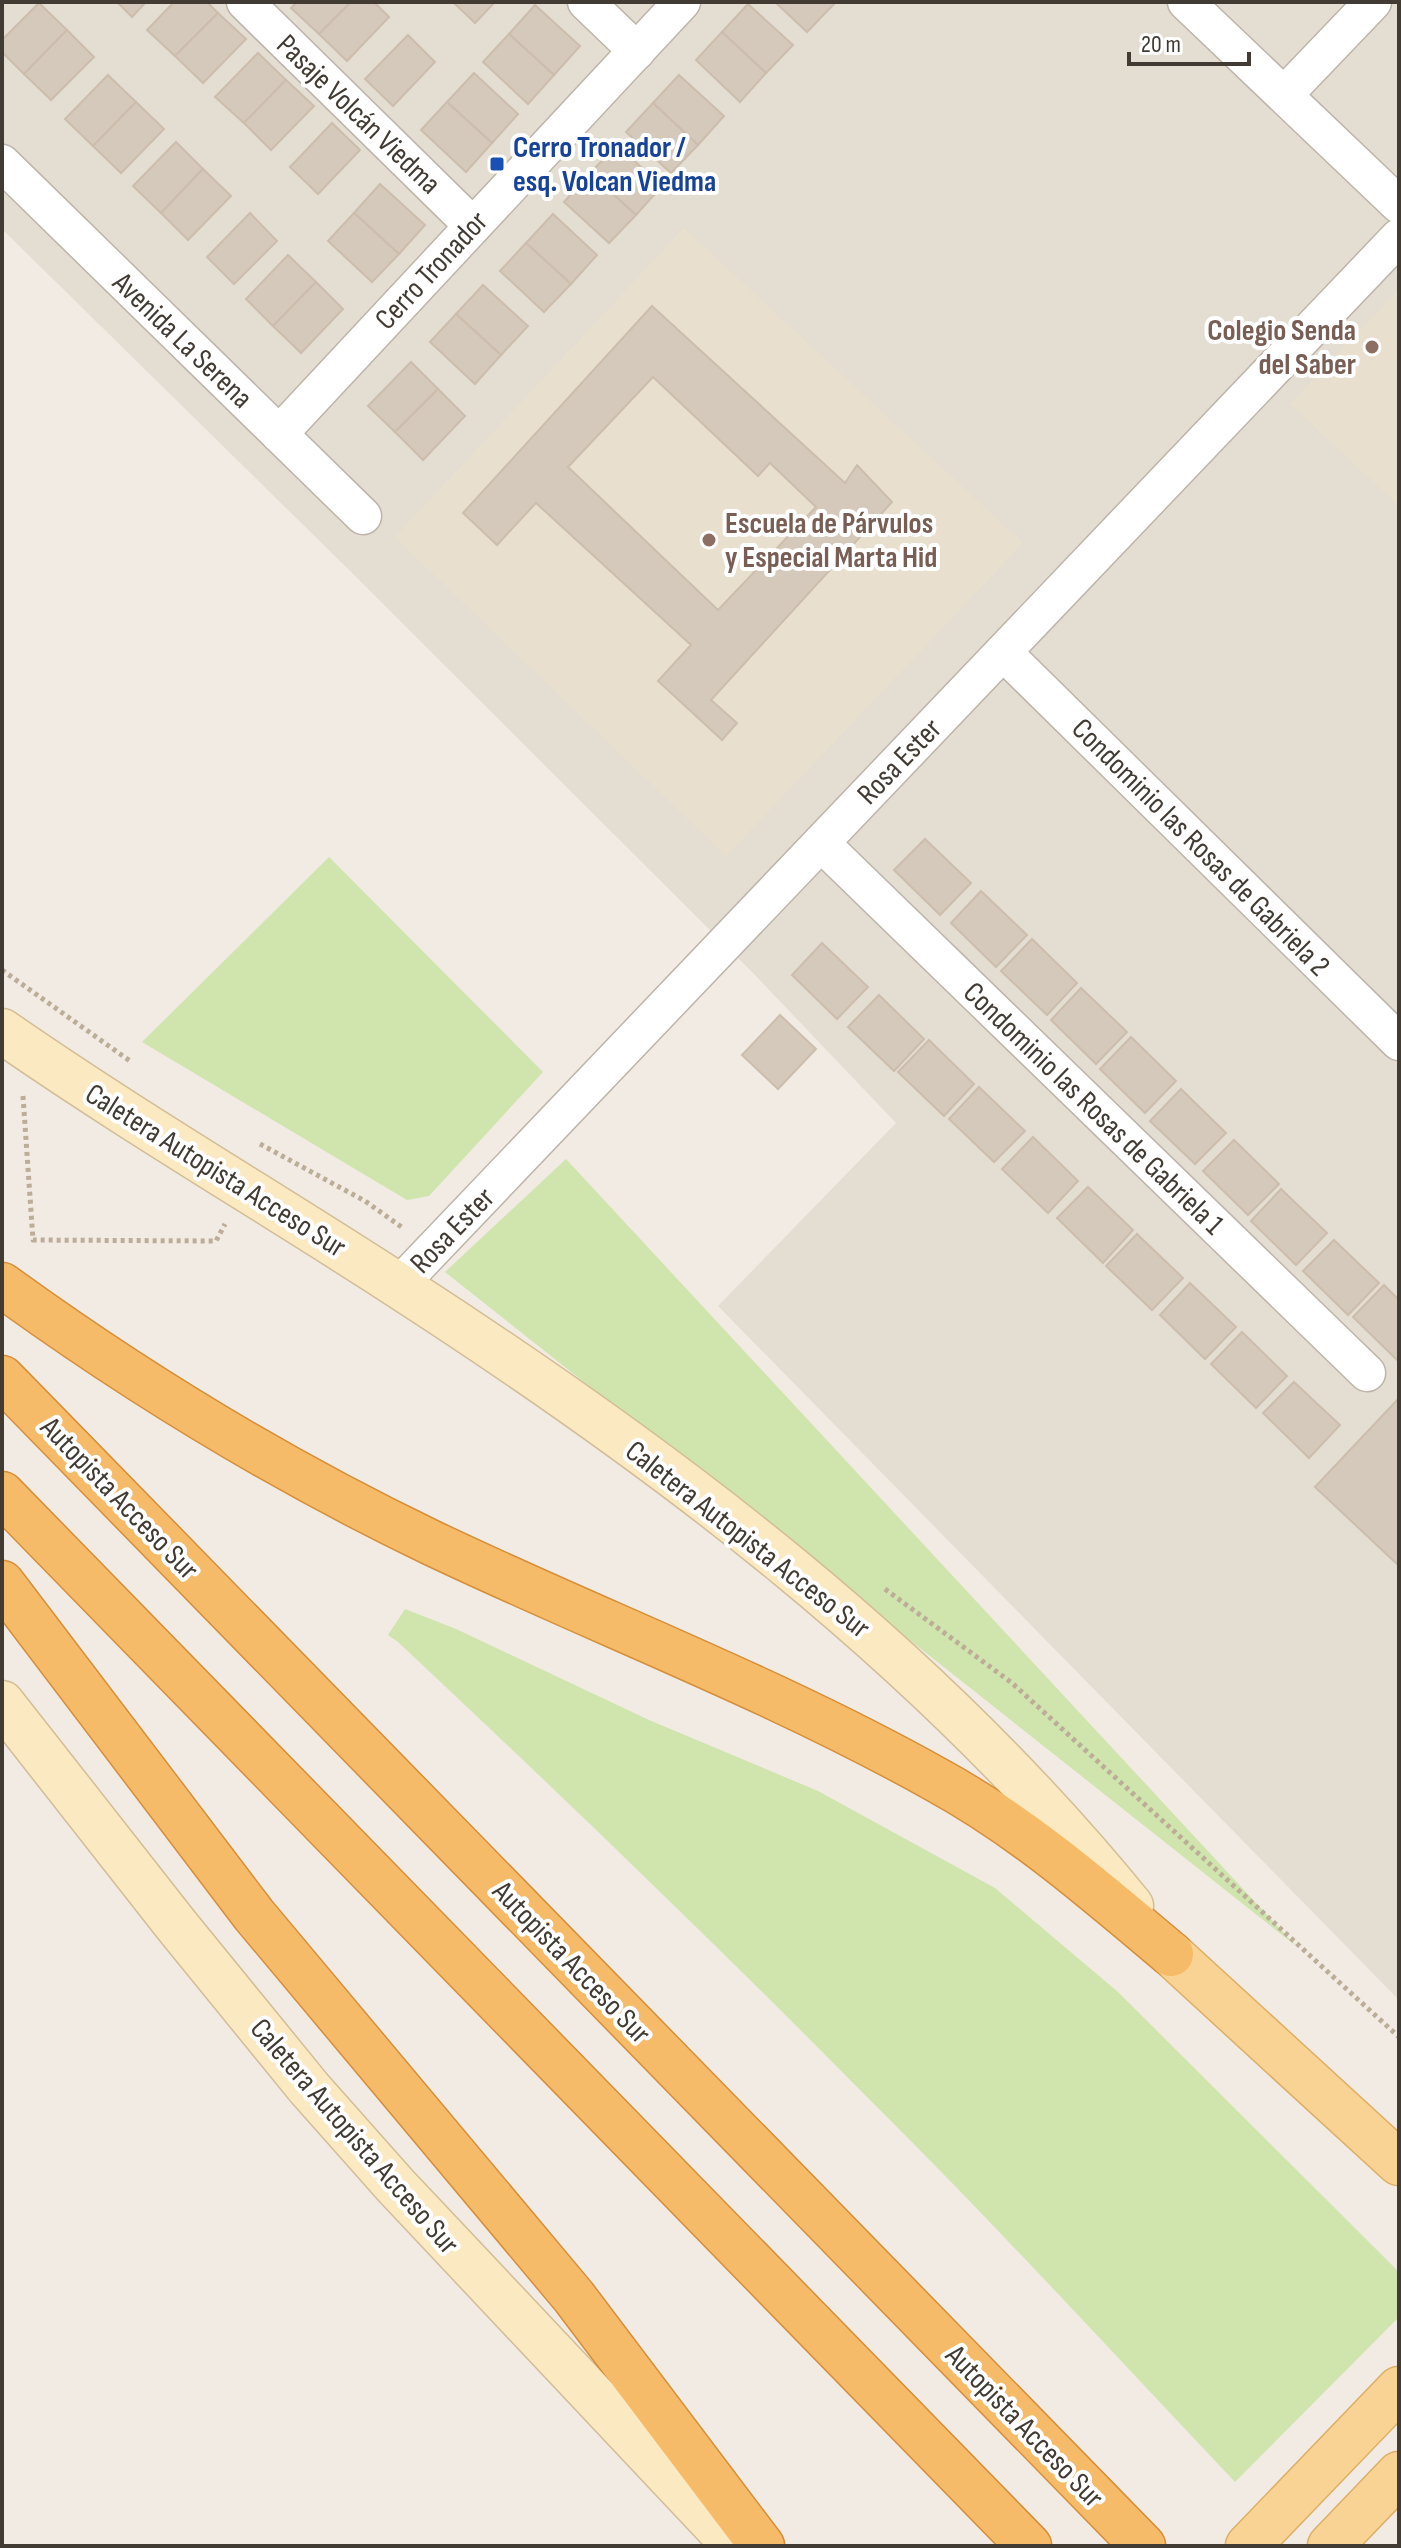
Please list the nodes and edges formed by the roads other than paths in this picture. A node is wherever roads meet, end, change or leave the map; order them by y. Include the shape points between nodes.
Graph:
1 (245, 2) edge
2 (586, 2) edge
3 (682, 2) edge
4 (1186, 2) edge
5 (1373, 2) edge
6 (637, 51) junction
7 (1284, 95) junction
8 (2, 163) edge
9 (1399, 205) edge
10 (473, 226) junction
11 (1399, 237) edge
12 (279, 434) junction
13 (363, 516) dead end
14 (1003, 652) junction
15 (821, 843) junction
16 (2, 1031) edge
17 (1399, 1042) edge
18 (2, 1285) edge
19 (399, 1285) junction
20 (1367, 1373) dead end
21 (2, 1378) edge
22 (2, 1494) edge
23 (2, 1583) edge
24 (2, 1703) edge
25 (1171, 1954) junction
26 (1391, 2150) edge
27 (1399, 2389) edge
28 (1399, 2474) edge
29 (1256, 2538) edge
30 (735, 2546) edge
31 (762, 2546) edge
32 (1029, 2546) edge
33 (1143, 2546) edge
34 (1330, 2546) edge

1 - 10 street, Pasaje Volcán Viedma
2 - 6 street
3 - 6 street, Cerro Tronador
4 - 7 street
5 - 7 street
6 - 10 street, Cerro Tronador
7 - 9 street
8 - 12 street, Avenida La Serena
10 - 12 street, Cerro Tronador
11 - 14 street, Rosa Ester
12 - 13 street, Avenida La Serena
14 - 15 street, Rosa Ester
14 - 17 street, Condominio las Rosas de Gabriela 2
15 - 19 street, Rosa Ester
15 - 20 street, Condominio las Rosas de Gabriela 1
16 - 19 main road, Caletera Autopista Acceso Sur
18 - 25 highway via 147,1384 327,1489 939,1780 1063,1864
19 - 25 main road, Caletera Autopista Acceso Sur via 648,1457 824,1593 905,1666 1058,1821
21 - 33 highway, Autopista Acceso Sur
22 - 32 highway
23 - 31 highway via 254,1915 574,2297
24 - 30 main road, Caletera Autopista Acceso Sur via 309,2088
25 - 26 main road, Caletera Autopista Acceso Sur
27 - 29 main road
28 - 34 main road

